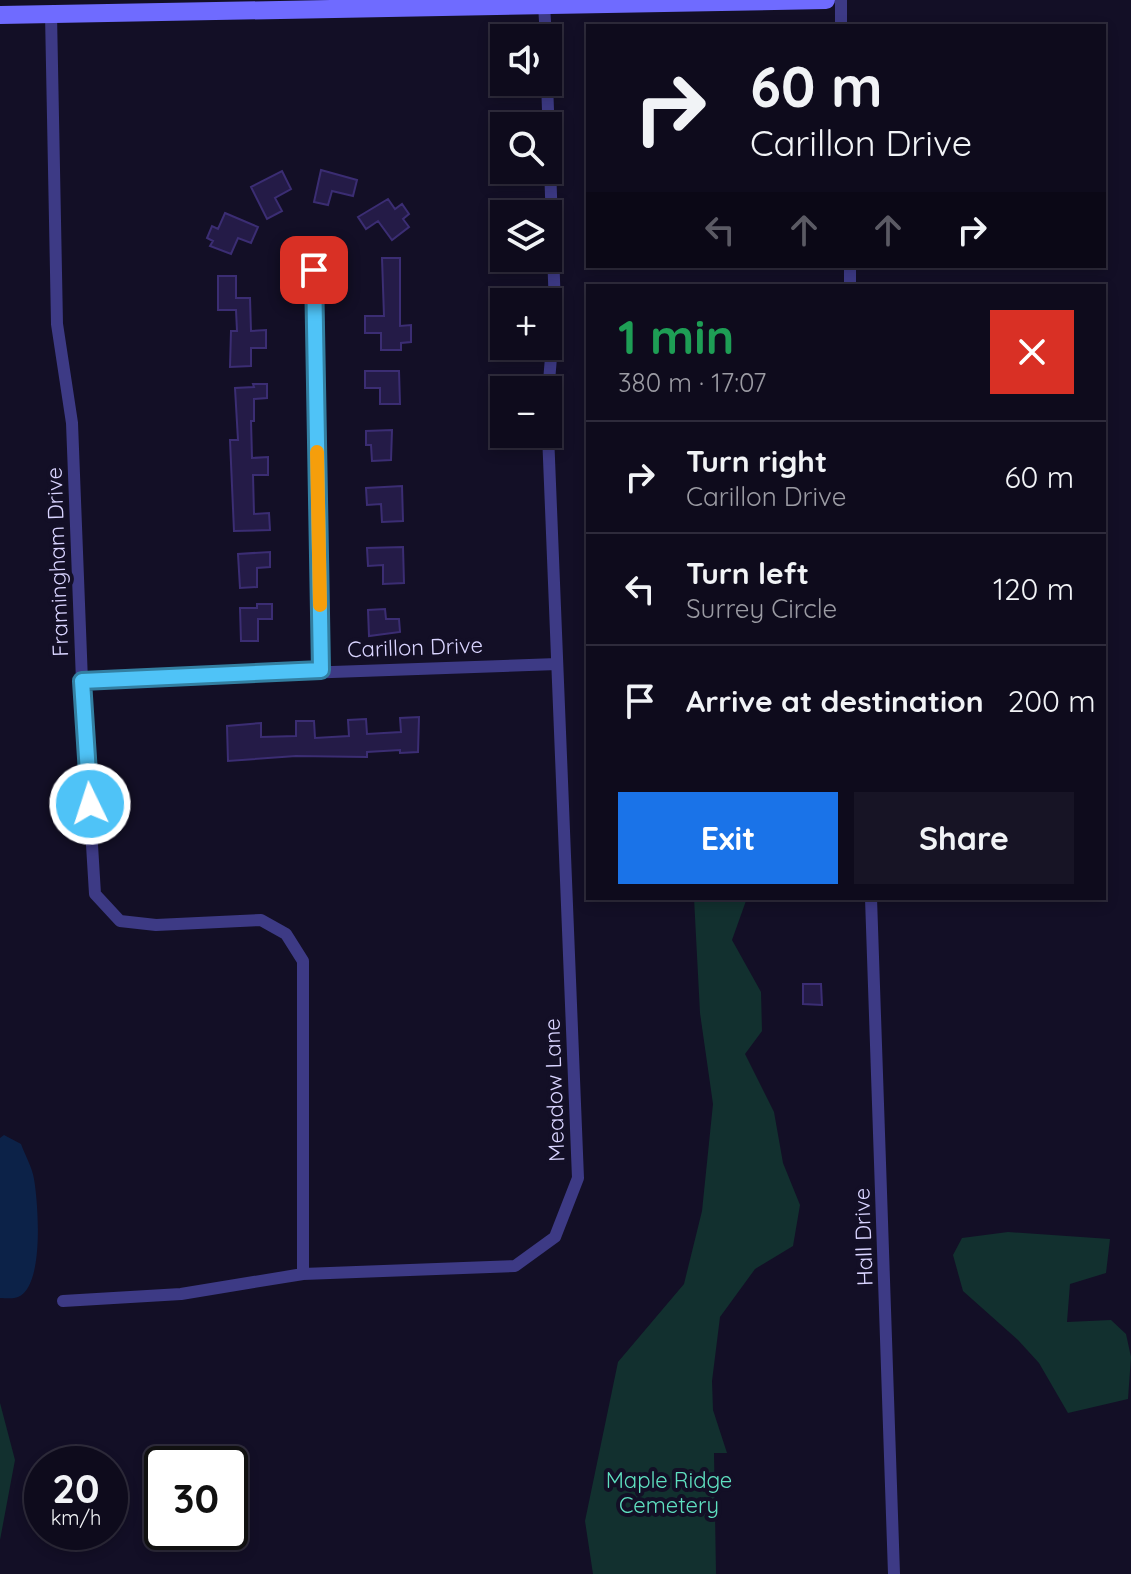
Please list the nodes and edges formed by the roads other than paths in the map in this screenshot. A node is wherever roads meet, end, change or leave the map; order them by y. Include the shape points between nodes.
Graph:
1 (826, 0) edge
2 (841, 0) edge
3 (520, 3) edge
4 (261, 5) edge
5 (544, 5) junction
6 (24, 7) edge
7 (51, 14) junction
8 (0, 15) edge
9 (545, 24) edge
10 (841, 24) edge
11 (547, 96) edge
12 (314, 270) dead end
13 (549, 376) edge
14 (549, 448) edge
15 (557, 664) junction
16 (321, 670) junction
17 (82, 681) junction
18 (871, 900) edge
19 (303, 1274) junction
20 (63, 1301) dead end
21 (894, 1574) edge

1 - 5 street
2 - 10 street
3 - 4 street
3 - 5 street
4 - 7 street
5 - 9 street
6 - 7 street
6 - 8 street
7 - 17 street, Framingham Drive via 57,324 72,423
11 - 13 street via 555,308
12 - 16 street
14 - 15 street, Meadow Lane
15 - 16 street, Carillon Drive
15 - 19 street, Meadow Lane via 578,1178 555,1237 515,1266
16 - 17 street, Carillon Drive
17 - 19 street, Framingham Drive via 95,894 120,921 156,925 261,920 286,934 303,961
18 - 21 street, Hall Drive
19 - 20 street, Meadow Lane via 181,1294

